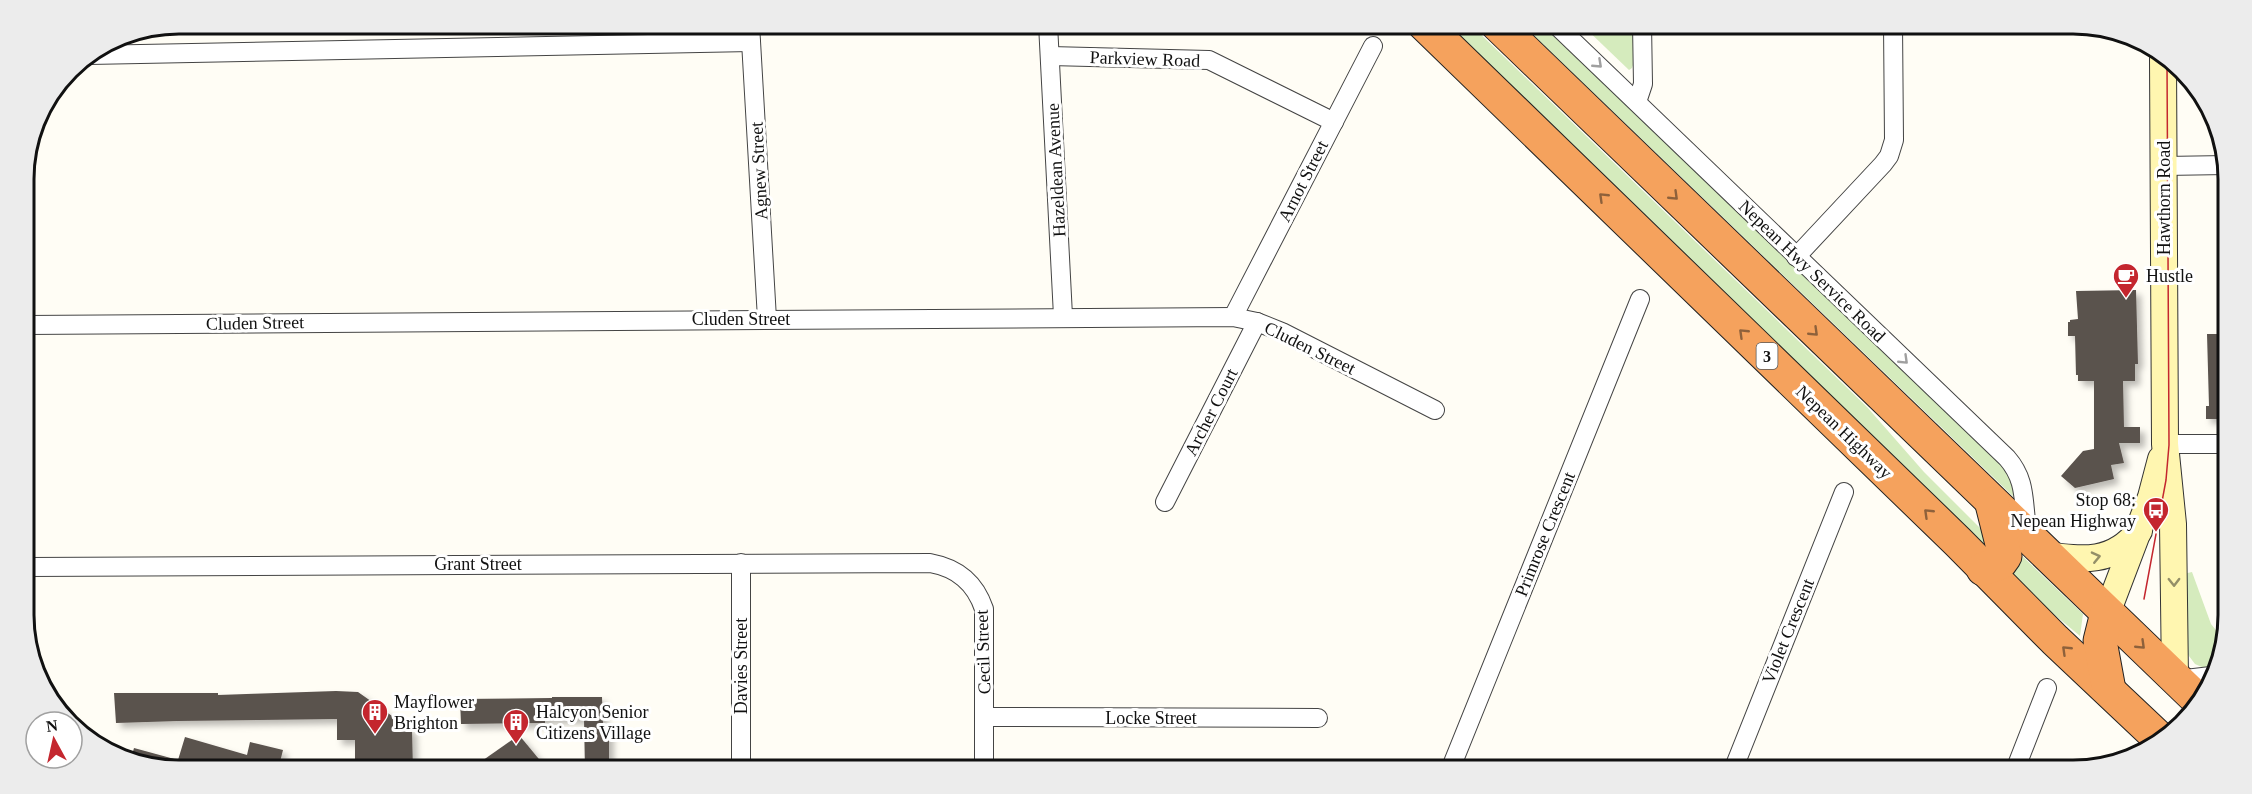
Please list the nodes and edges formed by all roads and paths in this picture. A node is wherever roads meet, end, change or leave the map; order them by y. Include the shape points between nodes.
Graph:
1 (1435, 34) edge
2 (1508, 34) edge
3 (1566, 34) edge
4 (1642, 34) edge
5 (1893, 34) edge
6 (751, 35) edge
7 (1049, 35) edge
8 (751, 42) junction
9 (1373, 46) dead end
10 (106, 55) edge
11 (1050, 56) junction
12 (2163, 66) edge
13 (1637, 102) junction
14 (1334, 122) junction
15 (2216, 165) edge
16 (2164, 166) junction
17 (1796, 257) junction
18 (1640, 299) dead end
19 (1064, 316) junction
20 (1233, 317) junction
21 (767, 319) junction
22 (1257, 322) junction
23 (35, 325) edge
24 (1436, 410) dead end
25 (2165, 444) junction
26 (2218, 444) edge
27 (1844, 492) dead end
28 (1165, 502) dead end
29 (1991, 503) junction
30 (2139, 531) junction
31 (2038, 547) junction
32 (741, 563) junction
33 (930, 563) joint
34 (34, 567) edge
35 (1983, 569) junction
36 (2107, 613) junction
37 (2203, 678) edge
38 (2182, 685) edge
39 (2047, 688) dead end
40 (2109, 690) junction
41 (984, 717) junction
42 (1318, 718) dead end
43 (2155, 734) edge
44 (1454, 759) edge
45 (1737, 759) edge
46 (2019, 759) edge
47 (741, 760) edge
48 (984, 760) edge

35 -> 1 highway, Nepean Highway / 3
2 -> 29 highway
3 -> 13 street, Nepean Hwy Service Road
4 - 13 street via 1642,84
5 - 17 street via 1894,133 1889,156
6 - 8 street, Agnew Street
7 - 11 street, Hazeldean Avenue
8 - 10 street
8 - 21 street, Agnew Street
9 - 14 street, Arnot Street
11 - 14 street, Parkview Road via 1209,60
11 - 19 street, Hazeldean Avenue
12 - 16 main road, Hawthorn Road
13 - 17 street, Nepean Hwy Service Road
14 - 20 street, Arnot Street
15 - 16 street
16 - 25 main road, Hawthorn Road
17 -> 31 street, Nepean Hwy Service Road via 2012,464 2024,489 2026,520
18 - 44 street, Primrose Crescent
19 - 20 street, Cluden Street
19 - 21 street, Cluden Street
20 - 22 street, Cluden Street
21 - 23 street, Cluden Street
22 - 24 street, Cluden Street
22 - 28 street, Archer Court
25 - 26 street
25 - 30 main road, Hawthorn Road
25 -> 38 main road, Hawthorn Road
27 - 45 street, Violet Crescent
29 - 31 highway
29 - 35 highway via 2005,556 2000,563
31 -> 30 main road via 2078,560 2095,559 2124,546
30 - 36 main road, Hawthorn Road
31 - 36 highway
32 - 33 street, Grant Street
32 - 34 street, Grant Street
32 - 47 street, Davies Street
33 - 41 street, Cecil Street via 956,571 981,600
40 -> 35 highway, Nepean Highway / 3
36 -> 38 highway
36 - 40 highway via 2100,641
37 - 38 street
39 - 46 street
40 - 43 highway, Nepean Highway / 3
41 - 42 street, Locke Street
41 - 48 street, Cecil Street

